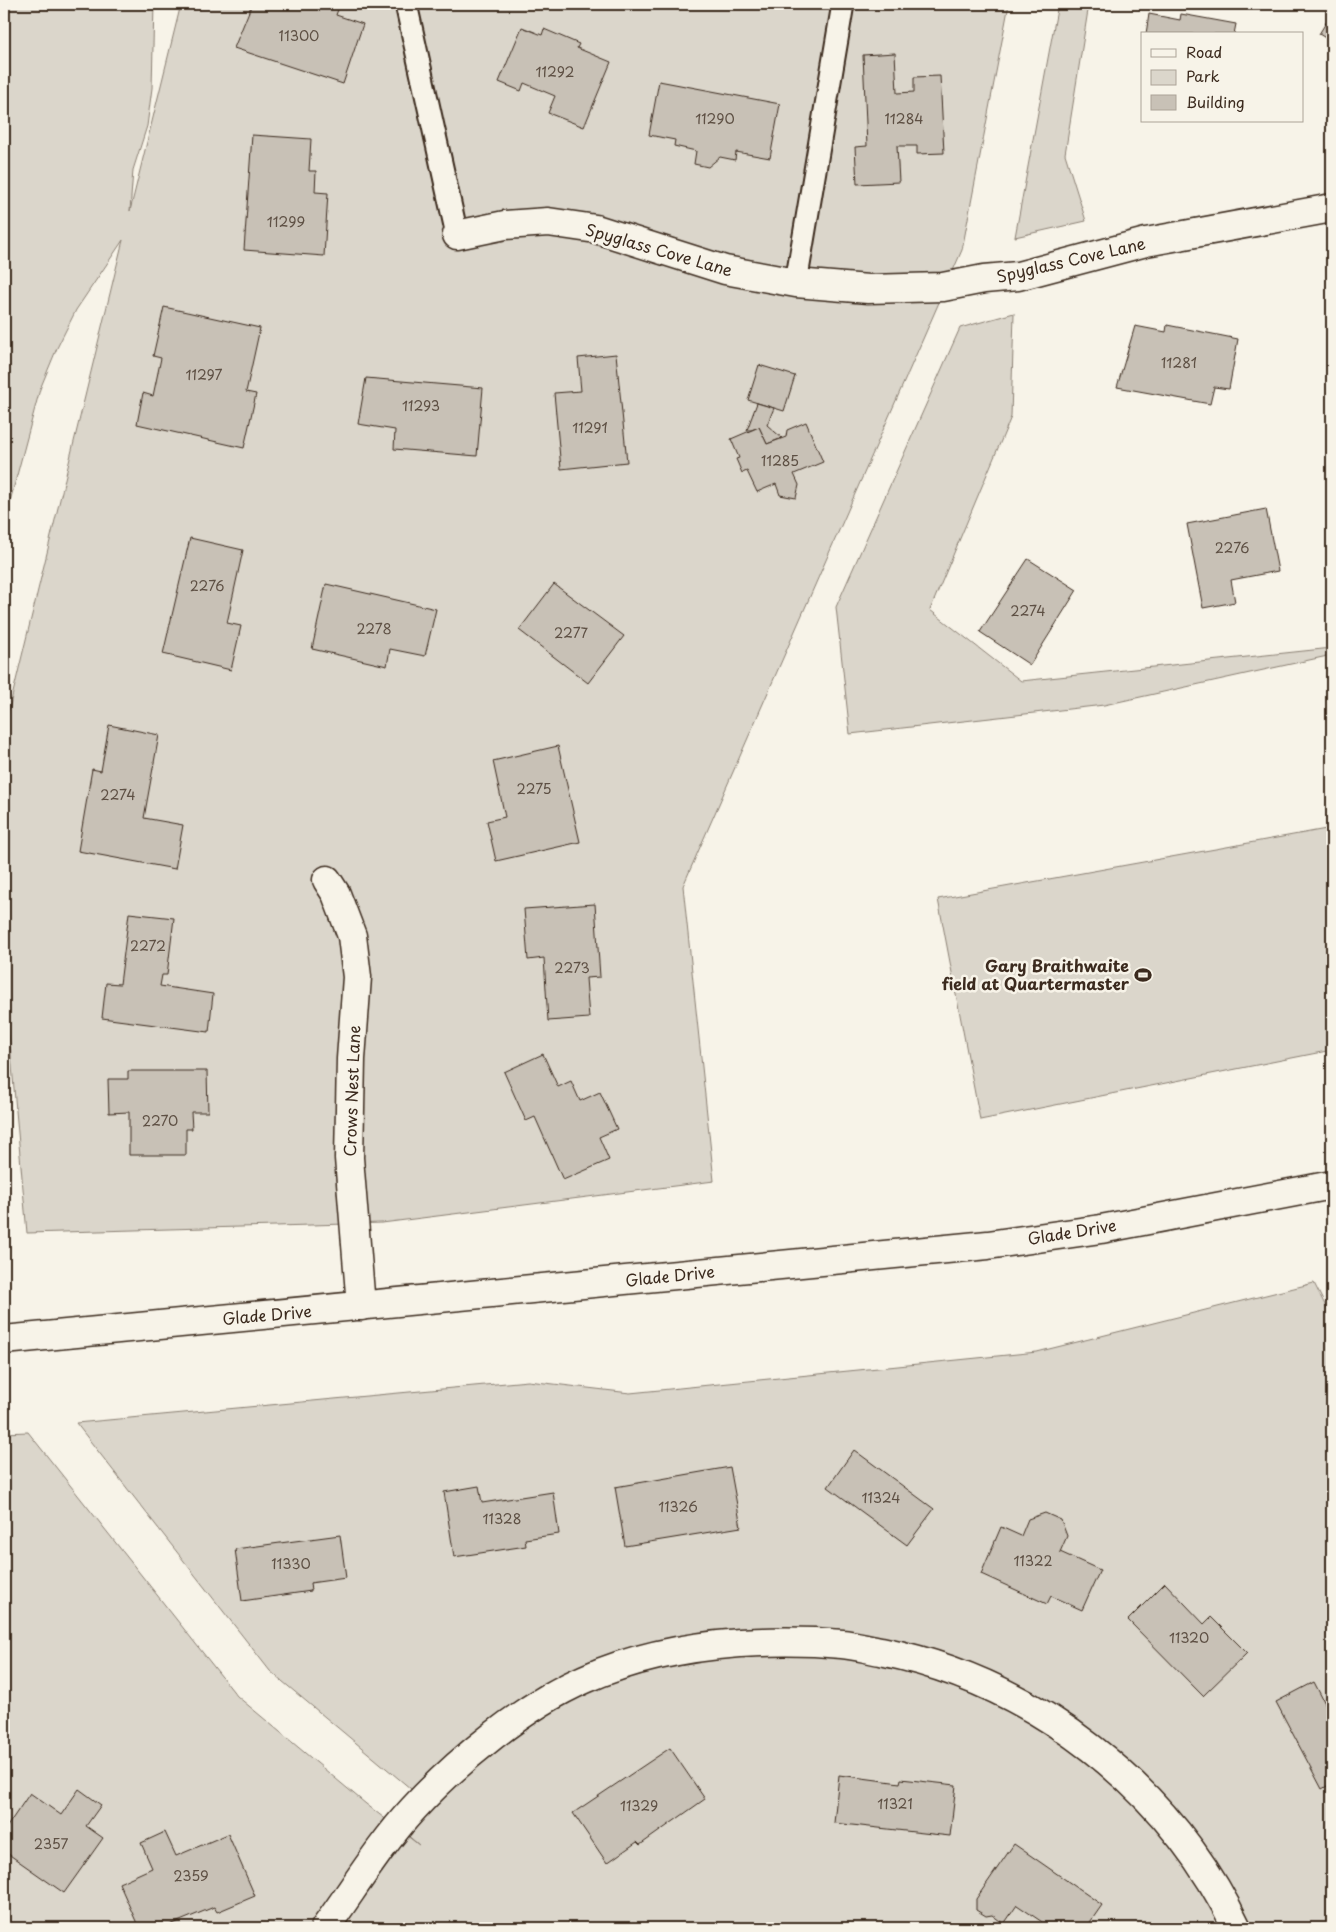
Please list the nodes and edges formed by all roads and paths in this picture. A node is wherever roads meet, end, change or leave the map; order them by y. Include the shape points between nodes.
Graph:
1 (406, 4) edge
2 (843, 4) edge
3 (1332, 208) edge
4 (457, 235) joint
5 (796, 283) junction
6 (327, 880) dead end
7 (1332, 1185) edge
8 (361, 1306) junction
9 (4, 1340) edge
10 (325, 1928) edge
11 (1237, 1928) edge

1 - 4 lane
2 - 5 lane
3 - 5 street, Spyglass Cove Lane via 1146,242 1018,276 943,287 868,289
4 - 5 street, Spyglass Cove Lane via 505,225 548,222 596,229 725,270
6 - 8 street, Crows Nest Lane via 336,894 352,936 357,977 349,1158
7 - 8 street, Glade Drive via 1101,1229 988,1245
8 - 9 street, Glade Drive
10 - 11 street via 413,1809 467,1756 532,1708 584,1679 644,1657 704,1646 778,1641 844,1644 912,1658 974,1678 1033,1707 1089,1745 1137,1788 1182,1839 1224,1901

